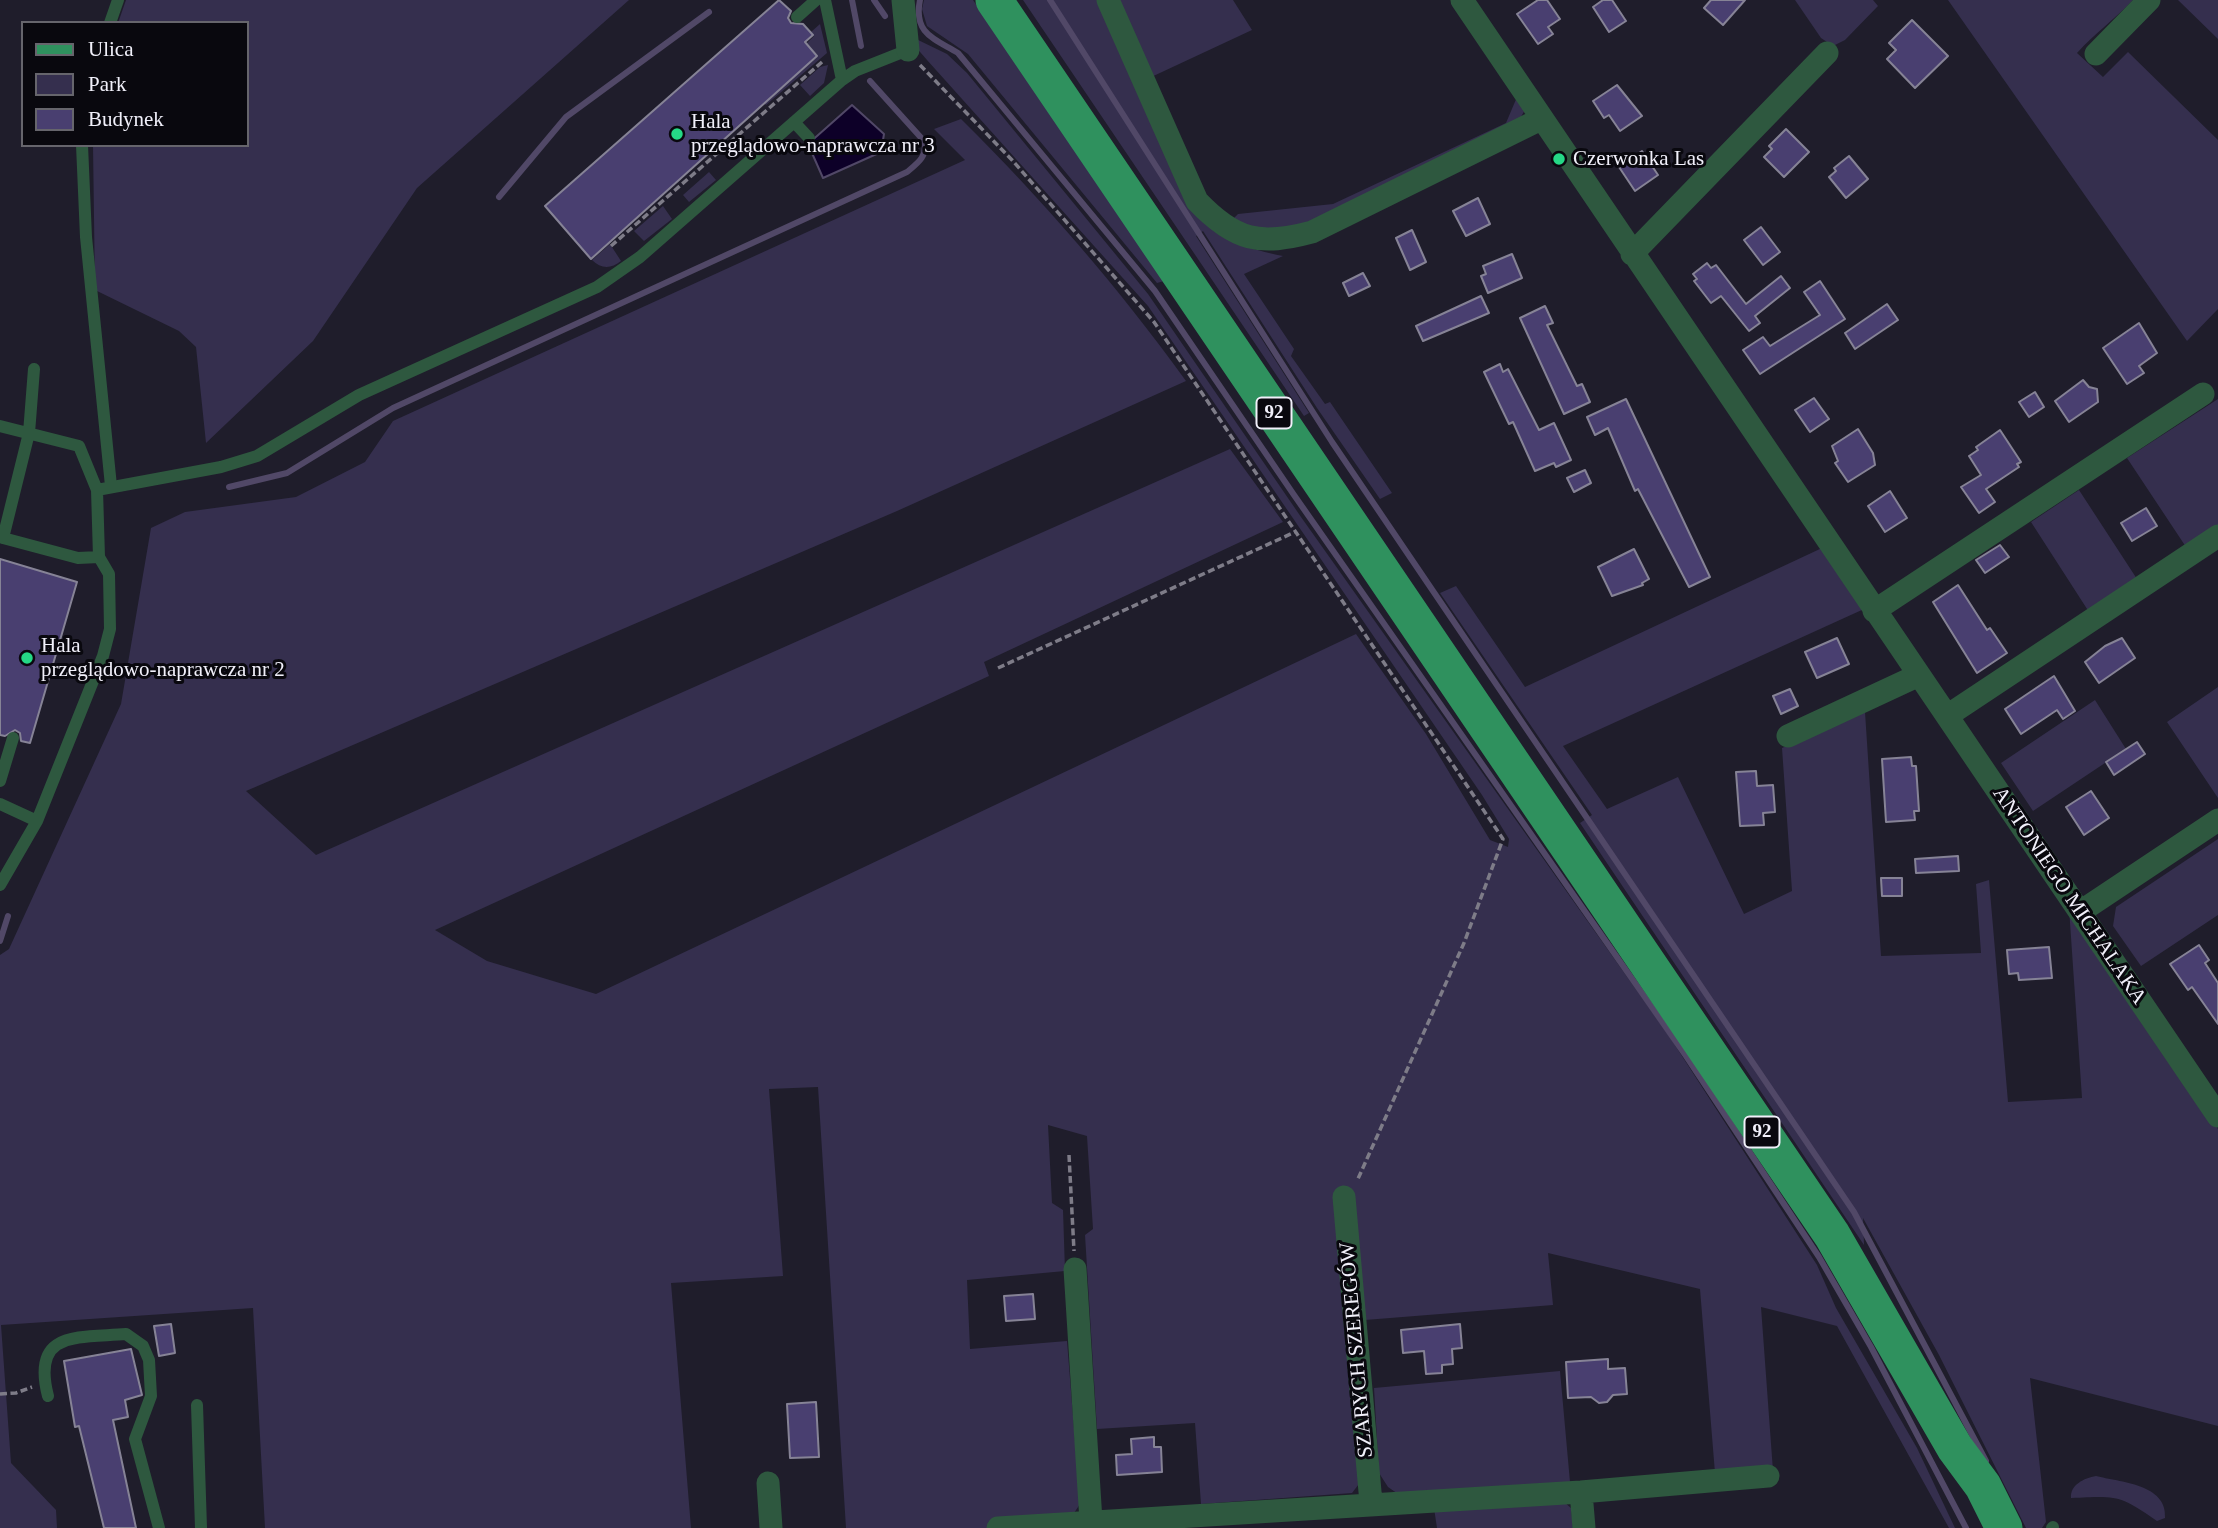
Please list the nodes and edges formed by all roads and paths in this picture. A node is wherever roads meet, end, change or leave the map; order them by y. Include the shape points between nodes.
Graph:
1 (118, 0) edge
2 (816, 0) edge
3 (825, 0) edge
4 (903, 0) edge
5 (994, 0) edge
6 (1108, 0) edge
7 (1462, 0) edge
8 (2148, 0) edge
9 (797, 17) dead end
10 (111, 21) edge
11 (908, 50) junction
12 (1827, 53) dead end
13 (836, 54) junction
14 (2096, 54) dead end
15 (842, 80) junction
16 (761, 104) dead end
17 (766, 110) junction
18 (1541, 119) junction
19 (794, 121) junction
20 (809, 138) dead end
21 (82, 147) edge
22 (611, 246) dead end
23 (1632, 254) junction
24 (34, 369) dead end
25 (2203, 394) dead end
26 (0, 426) edge
27 (29, 433) junction
28 (111, 486) junction
29 (97, 490) junction
30 (1295, 532) junction
31 (2218, 536) edge
32 (2, 537) edge
33 (99, 557) junction
34 (1874, 611) junction
35 (998, 668) dead end
36 (1919, 676) junction
37 (1947, 716) junction
38 (1788, 736) dead end
39 (13, 738) dead end
40 (0, 781) edge
41 (0, 804) edge
42 (2218, 820) edge
43 (37, 821) junction
44 (0, 885) edge
45 (2080, 912) junction
46 (2218, 1116) edge
47 (1069, 1155) dead end
48 (1344, 1197) joint
49 (1075, 1269) joint
50 (46, 1389) joint
51 (0, 1394) edge
52 (197, 1405) dead end
53 (1955, 1448) junction
54 (1768, 1476) dead end
55 (768, 1483) dead end
56 (1581, 1492) junction
57 (1371, 1503) junction
58 (1091, 1521) junction
59 (159, 1528) edge
60 (201, 1528) edge
61 (771, 1528) edge
62 (998, 1528) edge
63 (1584, 1528) edge
64 (1985, 1528) edge
65 (2004, 1528) edge

1 - 10 lane
2 - 9 lane
3 - 13 lane
4 - 11 street
5 - 53 main road, 92 via 1832,1235
6 - 18 street via 1197,201 1217,223 1247,238 1277,241 1312,232
7 - 18 street, ANTONIEGO MICHALAKA
8 - 14 street
11 - 15 lane
11 - 30 path via 1154,322
12 - 23 street
13 - 15 lane
13 - 17 path
15 - 19 lane
16 - 17 path
17 - 22 path
18 - 23 street, ANTONIEGO MICHALAKA
19 - 20 lane
19 - 28 lane via 640,257 597,287 359,395 257,456 221,467
21 - 28 lane via 86,237
23 - 34 street, ANTONIEGO MICHALAKA
24 - 27 lane
25 - 34 street
26 - 27 lane
27 - 29 lane via 79,446
27 - 32 lane
28 - 29 lane
29 - 33 lane
30 - 35 path
30 - 48 path via 1503,839 1409,1069 1395,1090 1360,1177
31 - 37 street
32 - 33 lane via 78,558
33 - 43 lane via 109,574 107,641
34 - 36 street, ANTONIEGO MICHALAKA
36 - 37 street, ANTONIEGO MICHALAKA
36 - 38 street
37 - 45 street, ANTONIEGO MICHALAKA
39 - 40 lane
41 - 43 lane
42 - 45 street
43 - 44 lane
45 - 46 street, ANTONIEGO MICHALAKA
47 - 49 path
48 - 57 street, SZARYCH SZEREGÓW
49 - 58 street
50 - 51 path
50 - 59 lane via 47,1354 65,1339 126,1334 143,1346 149,1360 151,1396 135,1439
52 - 60 lane
53 - 64 main road, 92
53 - 65 main road, 92 via 1983,1486
54 - 56 street
55 - 61 street
56 - 57 street
56 - 63 street
57 - 58 street
58 - 62 street

